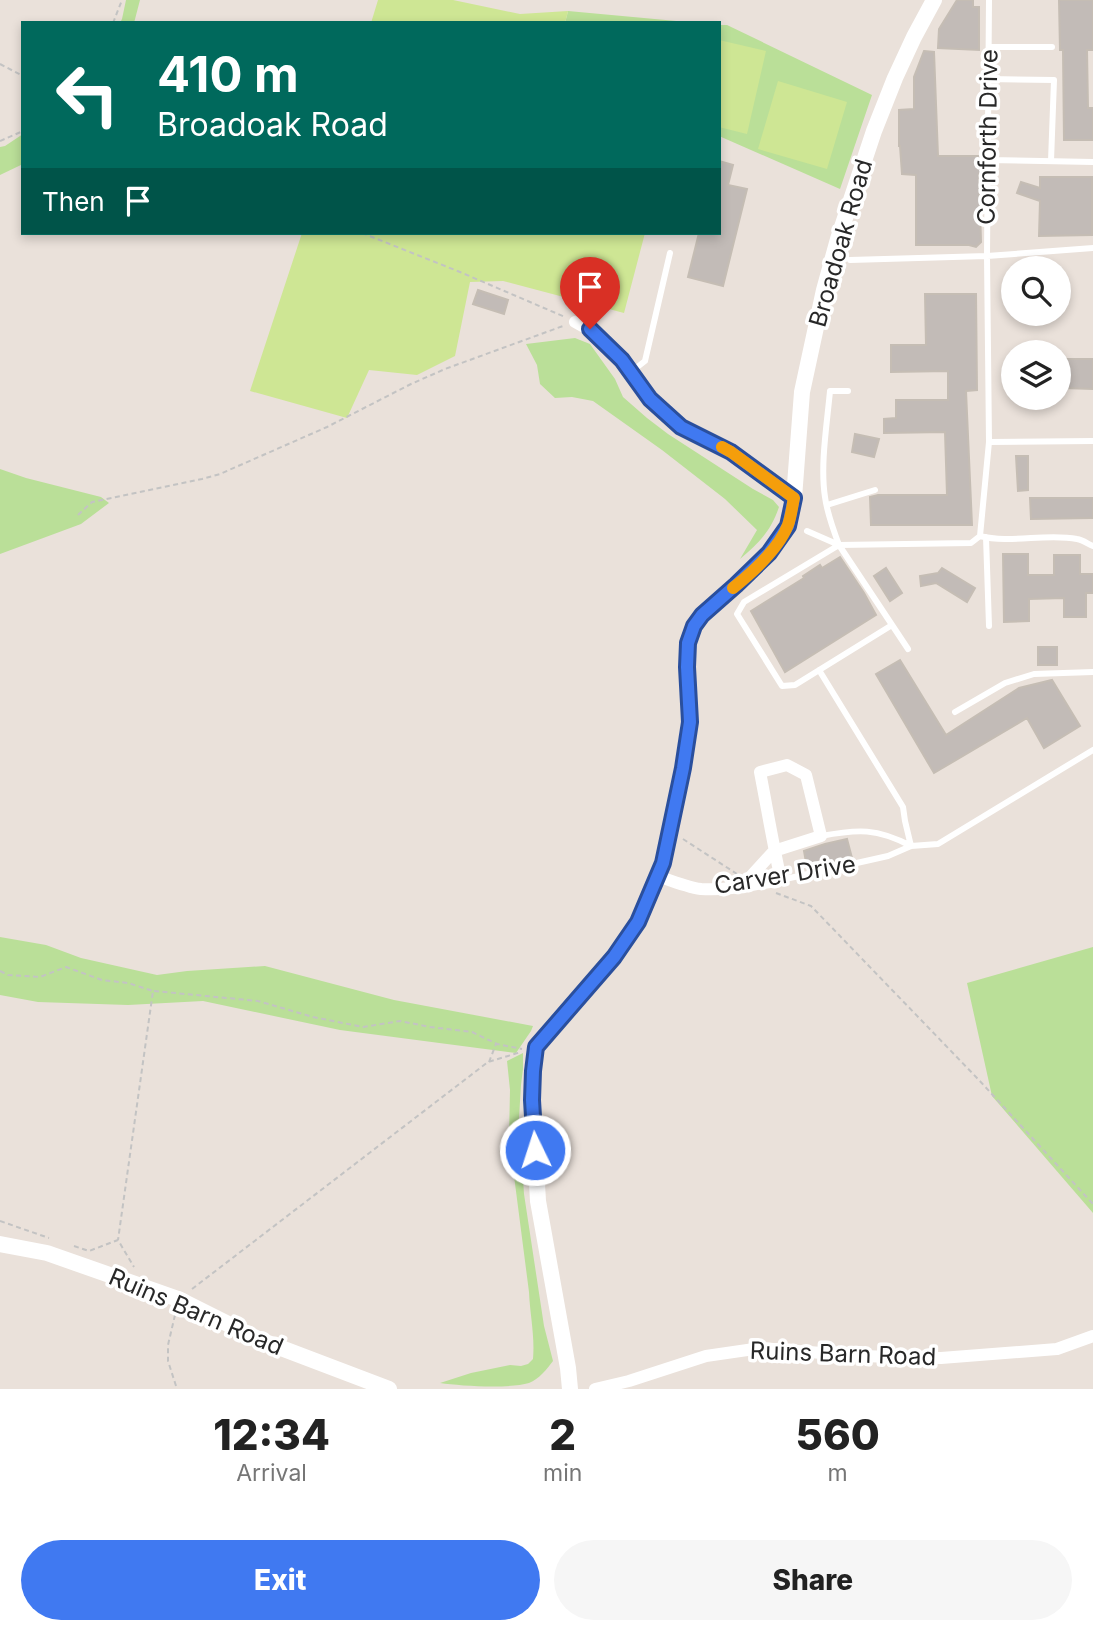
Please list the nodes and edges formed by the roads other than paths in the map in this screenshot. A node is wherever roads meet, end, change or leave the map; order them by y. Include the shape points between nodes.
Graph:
1 (934, 0) edge
2 (989, 0) edge
3 (989, 47) junction
4 (1052, 47) dead end
5 (988, 79) junction
6 (988, 160) junction
7 (1051, 161) junction
8 (1093, 162) edge
9 (1093, 248) edge
10 (670, 253) dead end
11 (987, 256) junction
12 (850, 260) dead end
13 (575, 322) road end
14 (631, 372) junction
15 (848, 391) dead end
16 (1093, 441) edge
17 (989, 442) junction
18 (876, 491) dead end
19 (794, 498) junction
20 (827, 505) junction
21 (807, 531) dead end
22 (983, 537) junction
23 (839, 545) junction
24 (1093, 547) edge
25 (892, 625) junction
26 (989, 626) dead end
27 (908, 649) dead end
28 (820, 670) junction
29 (1093, 671) edge
30 (955, 712) dead end
31 (1093, 750) edge
32 (821, 836) junction
33 (911, 846) junction
34 (775, 851) junction
35 (658, 876) junction
36 (781, 880) junction
37 (745, 883) junction
38 (0, 1244) edge
39 (1093, 1336) edge
40 (389, 1389) edge
41 (569, 1389) edge
42 (595, 1389) edge

1 - 19 street, Broadoak Road via 895,78 838,239 803,392
2 - 3 lane, Cornforth Drive
3 - 4 lane
3 - 5 lane, Cornforth Drive
5 - 6 lane, Cornforth Drive
5 - 7 lane via 1054,80
6 - 7 lane
6 - 11 lane, Cornforth Drive
7 - 8 lane
9 - 11 lane
10 - 14 lane via 645,361
11 - 12 lane
11 - 17 lane, Cornforth Drive
13 - 14 street via 590,329
14 - 19 street via 650,399 681,427 731,452
15 - 20 lane via 830,391
16 - 17 lane
17 - 22 lane, Cornforth Drive
18 - 20 lane
19 - 35 street, Broadoak Road via 788,526 769,553 694,626 688,643 690,722
20 - 23 lane
21 - 23 lane
22 - 23 lane via 971,543
22 - 24 lane via 1079,539
22 - 26 lane, Cornforth Drive
23 - 25 lane
23 - 28 lane via 744,602 737,614 782,686 795,685
25 - 27 lane
25 - 28 lane
28 - 33 lane via 903,807
29 - 30 lane via 1034,674 1005,683
31 - 33 lane, Carver Drive via 938,844
32 - 33 lane via 853,830 879,833
32 - 34 street
32 - 34 street via 806,775 787,765 760,772
33 - 36 lane, Carver Drive via 877,859
34 - 36 street
34 - 37 street
35 - 37 street, Carver Drive via 700,889
35 - 41 street, Broadoak Road via 638,922 614,957 536,1047 532,1100 538,1201
36 - 37 street, Carver Drive
38 - 40 street, Ruins Barn Road via 47,1253 178,1299 260,1340
39 - 42 street, Ruins Barn Road via 1057,1349 941,1358 761,1348 706,1356

